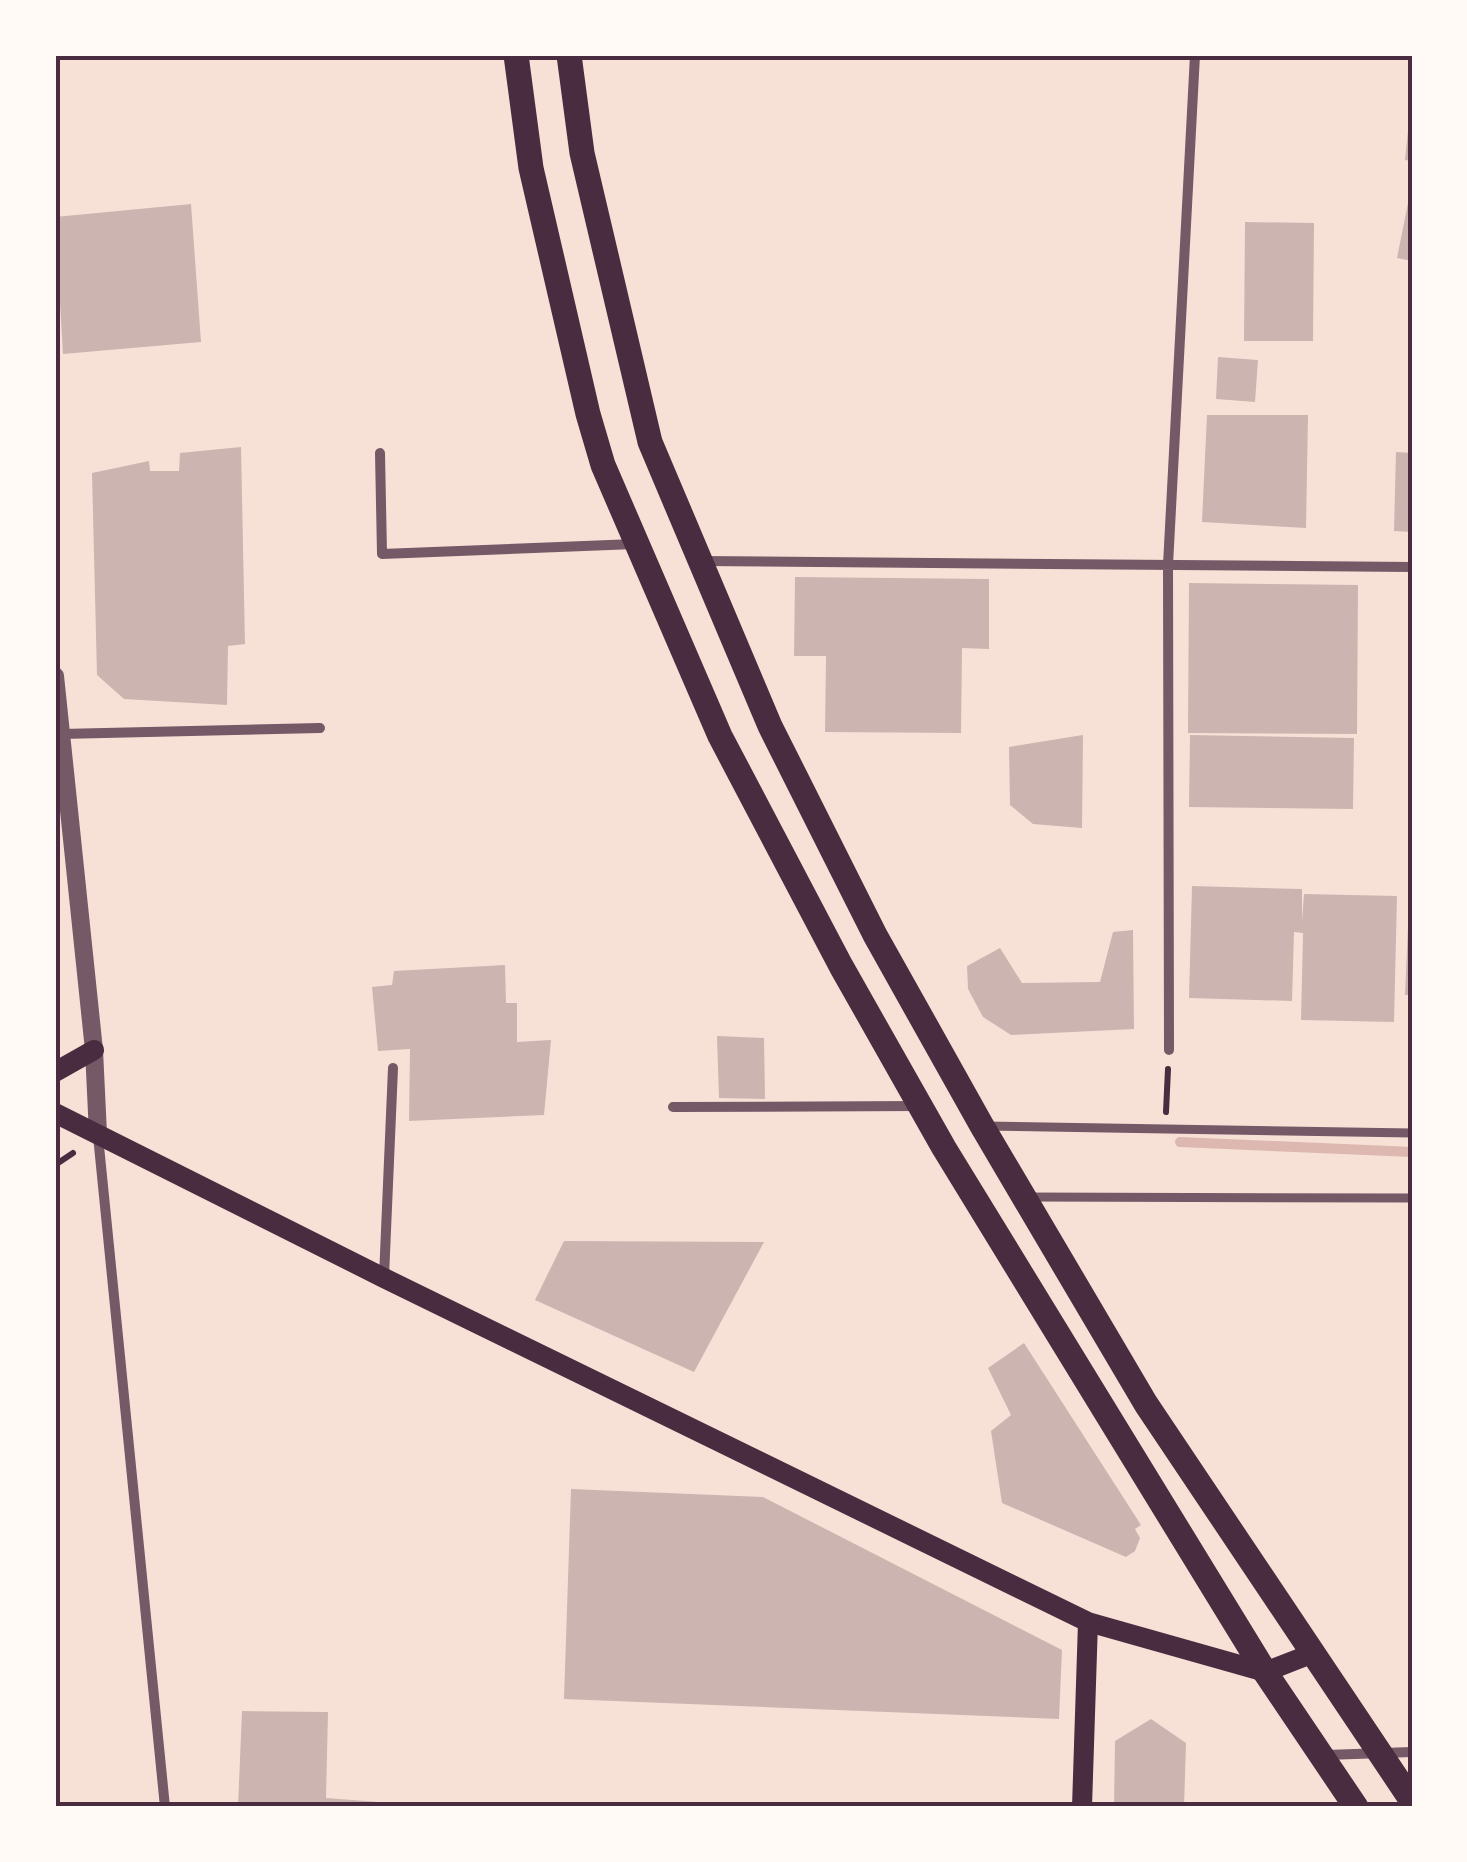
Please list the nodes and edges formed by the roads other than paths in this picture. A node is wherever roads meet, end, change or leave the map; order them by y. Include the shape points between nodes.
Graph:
1 (516, 55) edge
2 (569, 55) edge
3 (1195, 55) edge
4 (380, 453) dead end
5 (637, 544) junction
6 (700, 561) junction
7 (1168, 565) junction
8 (1412, 568) edge
9 (55, 676) edge
10 (320, 728) dead end
11 (61, 734) junction
12 (94, 1050) junction
13 (1169, 1050) road end
14 (393, 1068) dead end
15 (55, 1072) edge
16 (920, 1106) junction
17 (673, 1107) dead end
18 (55, 1112) edge
19 (982, 1126) junction
20 (98, 1134) junction
21 (1412, 1134) edge
22 (1024, 1196) junction
23 (1412, 1198) edge
24 (384, 1278) junction
25 (1088, 1622) junction
26 (1310, 1654) junction
27 (1265, 1672) junction
28 (1378, 1752) junction
29 (1412, 1752) edge
30 (1320, 1756) junction
31 (1412, 1801) edge
32 (166, 1807) edge
33 (1082, 1807) edge
34 (1356, 1807) edge

1 - 5 main road via 532,168 588,414
2 - 6 main road via 582,153 650,442
3 - 7 street
4 - 5 street via 382,554
5 - 16 main road via 720,736
6 - 7 street
6 - 19 main road via 787,761 874,935
7 - 8 street
7 - 13 street
9 - 11 street
10 - 11 street
11 - 12 street
12 - 15 main road
12 - 20 street
14 - 24 street
16 - 17 street
16 - 27 main road
18 - 20 main road
19 - 21 street
19 - 22 main road
20 - 24 main road
20 - 32 street
22 - 23 street
22 - 26 main road via 1146,1404
24 - 25 main road
25 - 27 main road
25 - 33 main road
26 - 27 main road
26 - 28 main road
27 - 30 main road
28 - 29 street
28 - 30 street
28 - 31 main road
30 - 34 main road

